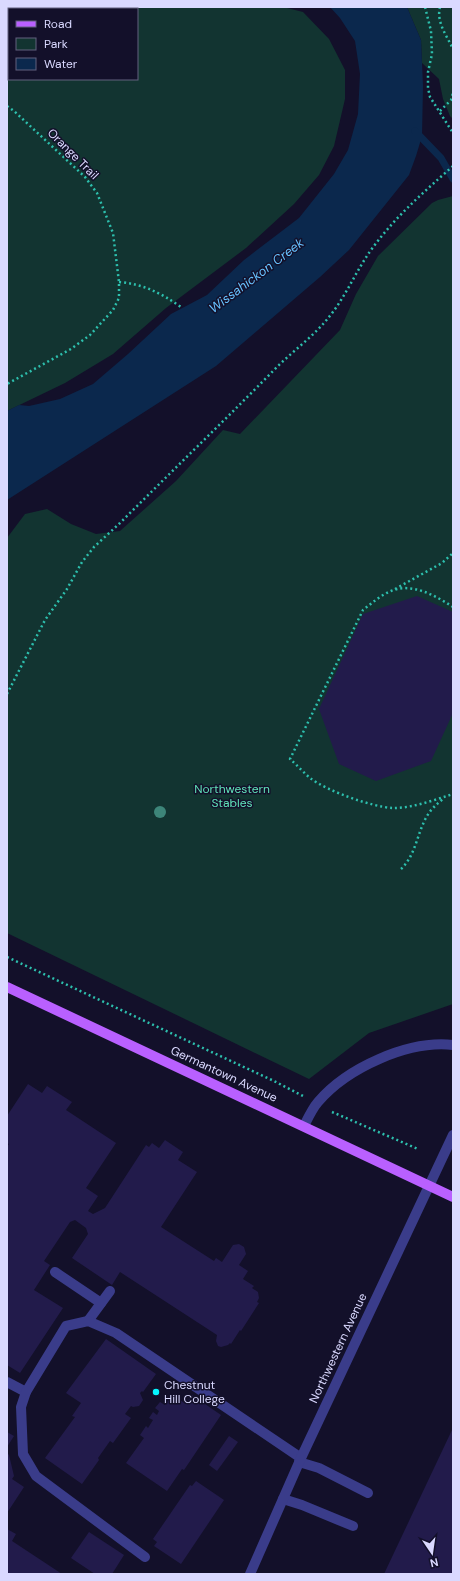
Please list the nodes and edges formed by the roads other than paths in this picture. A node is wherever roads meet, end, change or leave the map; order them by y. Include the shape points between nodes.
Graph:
1 (7, 987) edge
2 (453, 1045) edge
3 (304, 1126) junction
4 (453, 1135) edge
5 (428, 1186) junction
6 (453, 1197) edge
7 (55, 1272) dead end
8 (110, 1291) dead end
9 (101, 1303) junction
10 (88, 1321) junction
11 (7, 1382) edge
12 (26, 1392) junction
13 (300, 1460) junction
14 (368, 1493) dead end
15 (283, 1499) junction
16 (353, 1526) dead end
17 (145, 1557) dead end
18 (250, 1574) edge

1 - 3 main road, Germantown Avenue
2 - 3 street via 427,1045 403,1051 357,1071 339,1083 317,1104
3 - 5 main road, Germantown Avenue
4 - 5 street, Northwestern Avenue
5 - 6 main road, Germantown Avenue
5 - 13 street, Northwestern Avenue
7 - 9 street
8 - 9 street
9 - 10 street
10 - 12 street via 66,1326
10 - 13 street via 116,1333
11 - 12 street
12 - 17 street via 21,1407 23,1454 36,1476
13 - 14 street
13 - 15 street, Northwestern Avenue
15 - 16 street
15 - 18 street, Northwestern Avenue

